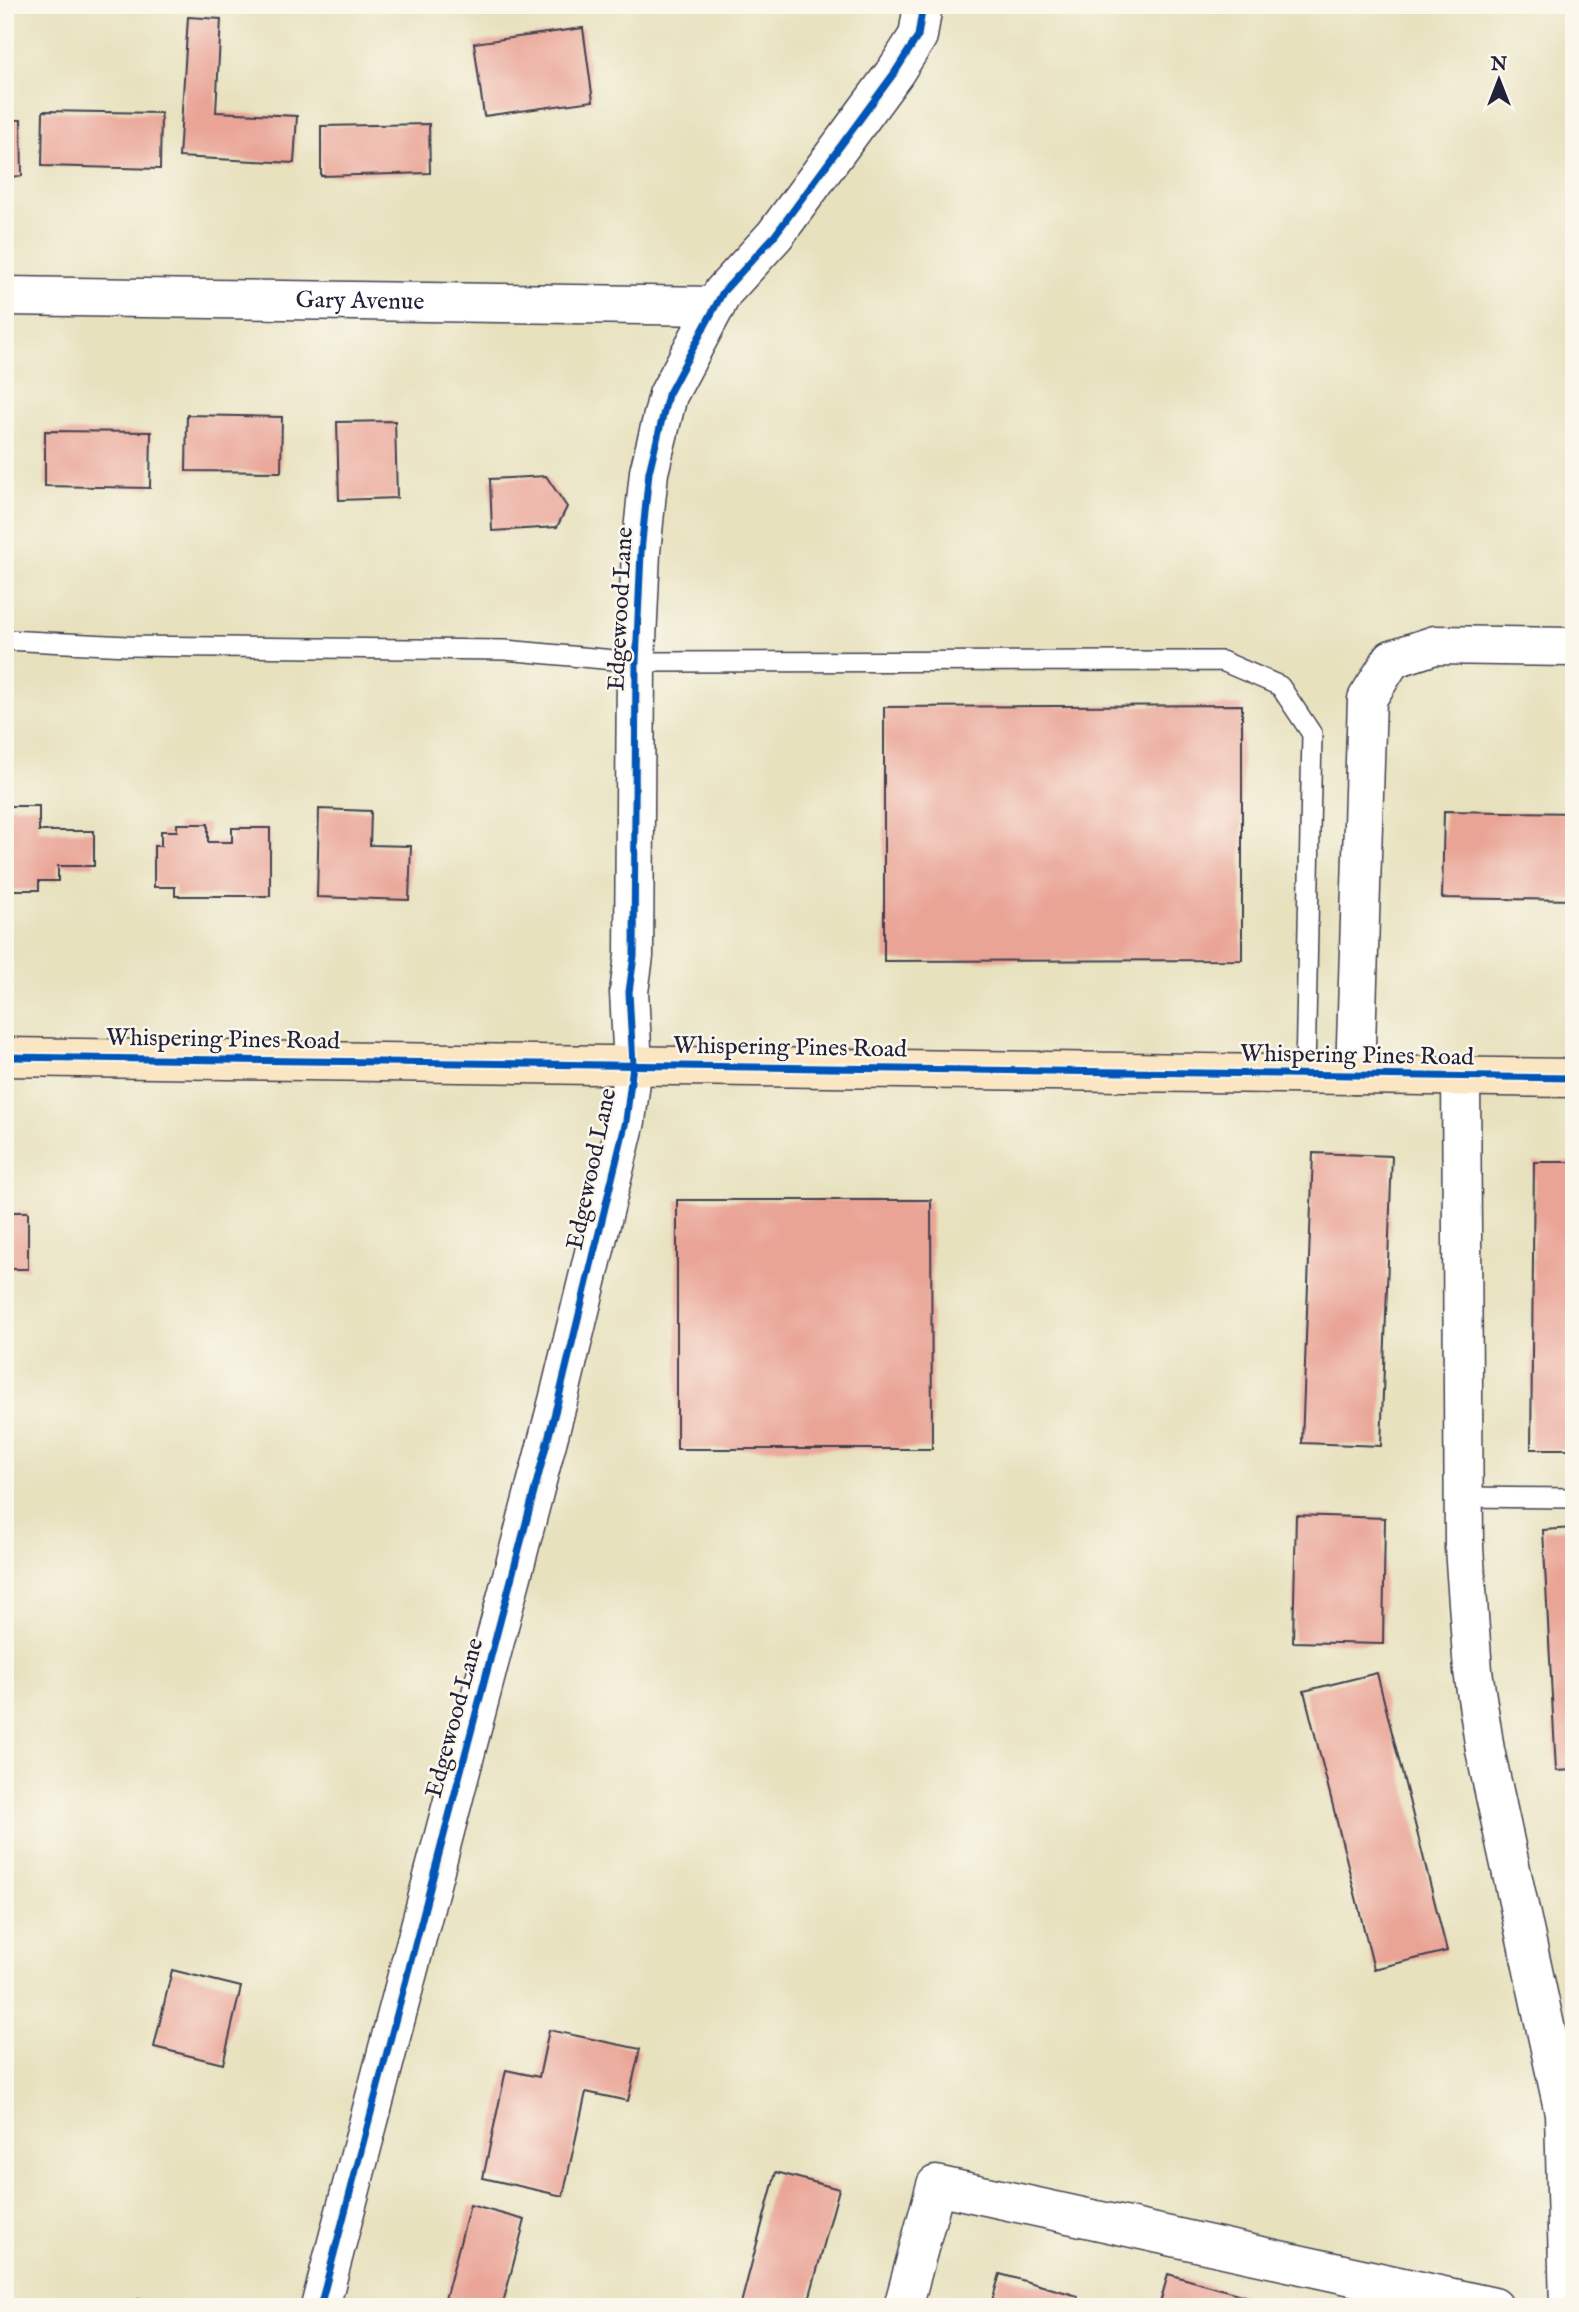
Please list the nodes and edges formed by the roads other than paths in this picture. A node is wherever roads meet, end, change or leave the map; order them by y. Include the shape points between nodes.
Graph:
1 (923, 5) edge
2 (5, 296) edge
3 (716, 306) junction
4 (5, 640) edge
5 (1574, 647) edge
6 (636, 662) junction
7 (5, 1057) edge
8 (633, 1065) junction
9 (1305, 1074) junction
10 (1355, 1075) junction
11 (1461, 1076) junction
12 (1574, 1078) edge
13 (1464, 1497) junction
14 (1574, 1498) edge
15 (320, 2307) edge
16 (903, 2307) edge
17 (1494, 2307) edge
18 (1569, 2307) edge

1 - 3 street, Edgewood Lane via 918,36 895,72 775,235 723,292
2 - 3 street, Gary Avenue
3 - 6 street, Edgewood Lane via 668,395 649,472
4 - 6 lane via 128,646 505,650
5 - 10 street via 1435,645 1392,659 1367,699
6 - 8 street, Edgewood Lane via 634,956 629,992
6 - 9 lane via 1222,661 1280,687 1311,734
7 - 8 street, Whispering Pines Road
8 - 9 street, Whispering Pines Road
8 - 15 street, Edgewood Lane via 626,1121 559,1397
9 - 10 street, Whispering Pines Road
10 - 11 street, Whispering Pines Road
11 - 12 street, Whispering Pines Road
11 - 13 street
13 - 14 lane
13 - 18 street via 1473,1671 1485,1750 1564,2113
16 - 17 street via 936,2185

